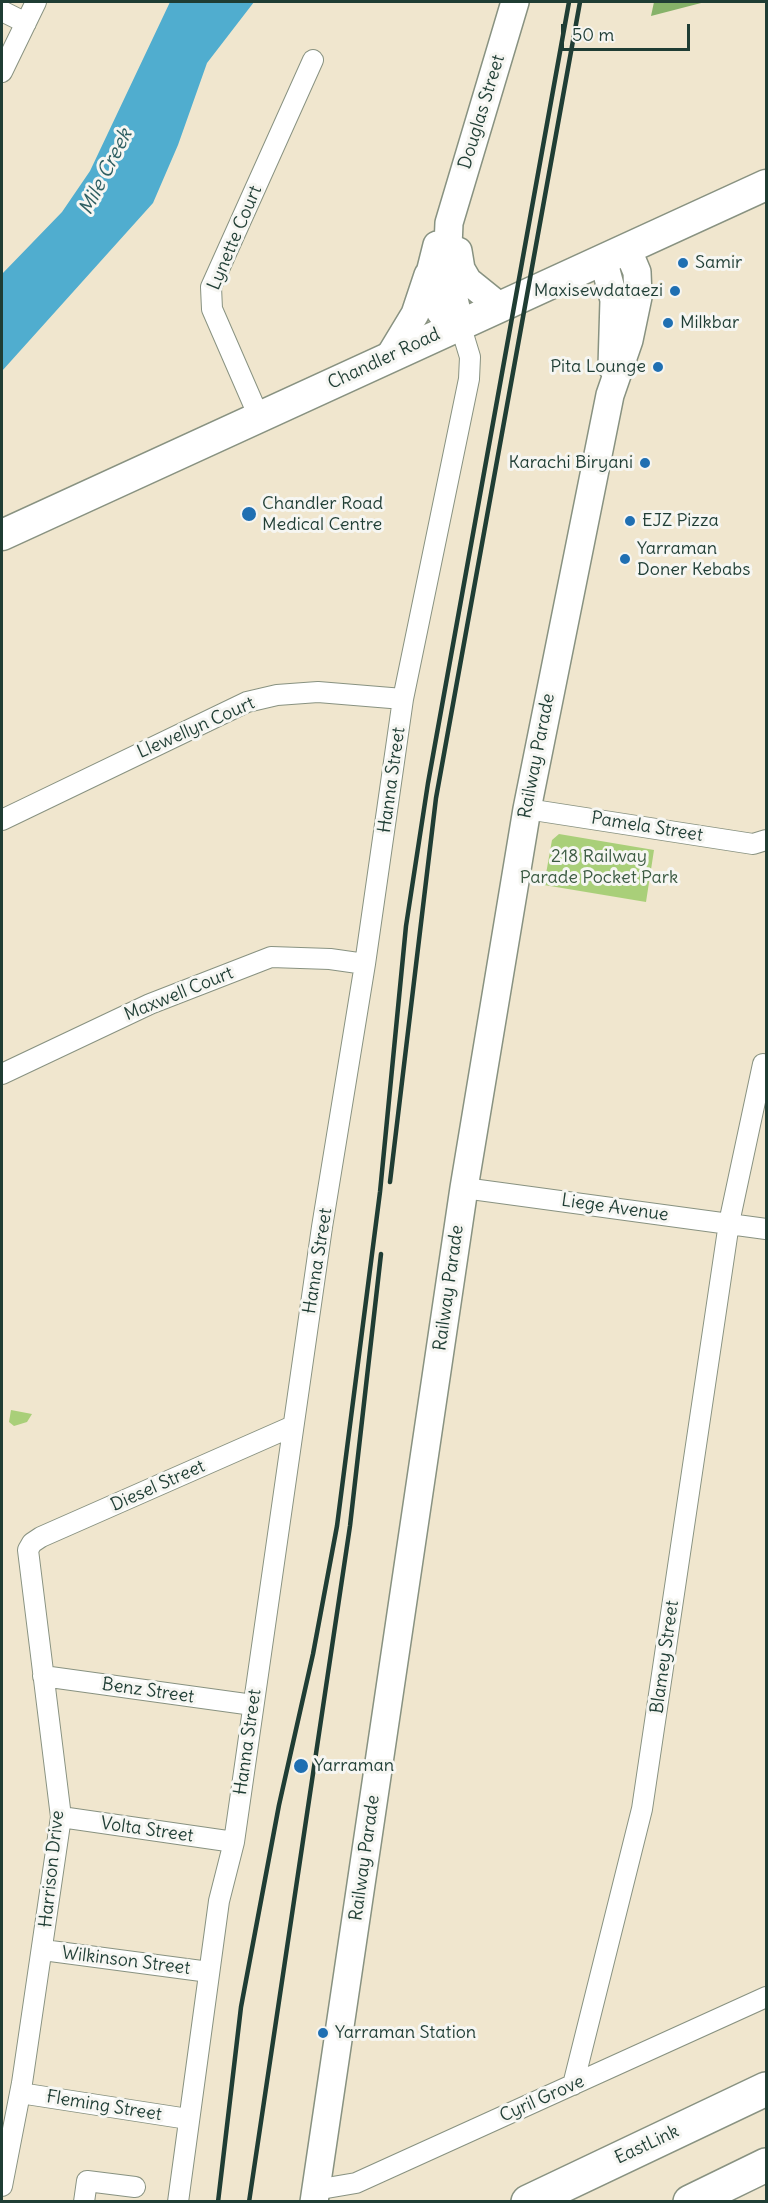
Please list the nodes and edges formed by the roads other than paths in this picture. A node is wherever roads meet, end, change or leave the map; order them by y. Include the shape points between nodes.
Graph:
1 (36, 2) edge
2 (515, 2) edge
3 (2, 11) edge
4 (26, 23) junction
5 (314, 60) dead end
6 (2, 72) edge
7 (766, 185) edge
8 (451, 217) junction
9 (615, 253) junction
10 (431, 265) junction
11 (499, 306) junction
12 (460, 324) junction
13 (388, 357) junction
14 (259, 417) junction
15 (2, 535) edge
16 (403, 699) junction
17 (527, 809) junction
18 (2, 820) edge
19 (766, 840) edge
20 (366, 964) junction
21 (763, 1064) dead end
22 (2, 1074) edge
23 (464, 1188) junction
24 (729, 1223) junction
25 (766, 1229) edge
26 (293, 1426) junction
27 (28, 1550) joint
28 (43, 1676) junction
29 (253, 1706) junction
30 (61, 1817) junction
31 (234, 1842) junction
32 (43, 1950) junction
33 (209, 1971) junction
34 (766, 1997) edge
35 (573, 2085) junction
36 (766, 2089) edge
37 (20, 2093) junction
38 (188, 2119) junction
39 (766, 2165) edge
40 (2, 2186) edge
41 (135, 2187) dead end
42 (315, 2196) edge
43 (84, 2202) edge
44 (177, 2202) edge
45 (528, 2202) edge
46 (690, 2202) edge

1 - 4 street
2 - 8 main road, Douglas Street
3 - 4 street
4 - 6 street
5 - 14 street, Lynette Court via 211,287 212,309
7 - 9 main road, Chandler Road
8 - 10 main road, Douglas Street
8 - 11 main road via 461,269 474,288
8 - 12 main road, Douglas Street via 447,270
9 - 11 main road, Chandler Road
9 - 17 main road, Railway Parade via 613,380
10 - 12 main road, Douglas Street via 432,300 441,313
10 - 13 main road via 415,314
11 - 12 main road, Chandler Road
12 - 13 main road, Chandler Road
12 - 16 street, Hanna Street via 470,352 469,379
13 - 14 main road, Chandler Road
14 - 15 main road, Chandler Road
16 - 18 street, Llewellyn Court via 318,692 247,702
16 - 20 street, Hanna Street
17 - 19 street, Pamela Street via 753,844
17 - 23 main road, Railway Parade
20 - 22 street, Maxwell Court via 271,957 150,1004
20 - 26 street, Hanna Street
21 - 24 street, Blamey Street
23 - 24 street, Liege Avenue
23 - 42 main road, Railway Parade
24 - 25 street, Liege Avenue
24 - 35 street, Blamey Street via 642,1809
26 - 27 street, Diesel Street via 41,1537
26 - 29 street, Hanna Street
27 - 28 street, Harrison Drive
28 - 29 street, Benz Street
28 - 30 street, Harrison Drive
29 - 31 street, Hanna Street
30 - 31 street, Volta Street
30 - 32 street, Harrison Drive
31 - 33 street, Hanna Street via 219,1901
32 - 33 street, Wilkinson Street
32 - 37 street, Harrison Drive
33 - 38 street, Hanna Street
34 - 35 street, Cyril Grove
35 - 42 street, Cyril Grove via 356,2183
36 - 45 highway, EastLink
37 - 38 street, Fleming Street
37 - 40 street, Harrison Drive
38 - 44 street, Hanna Street
39 - 46 highway
41 - 43 street via 87,2181

